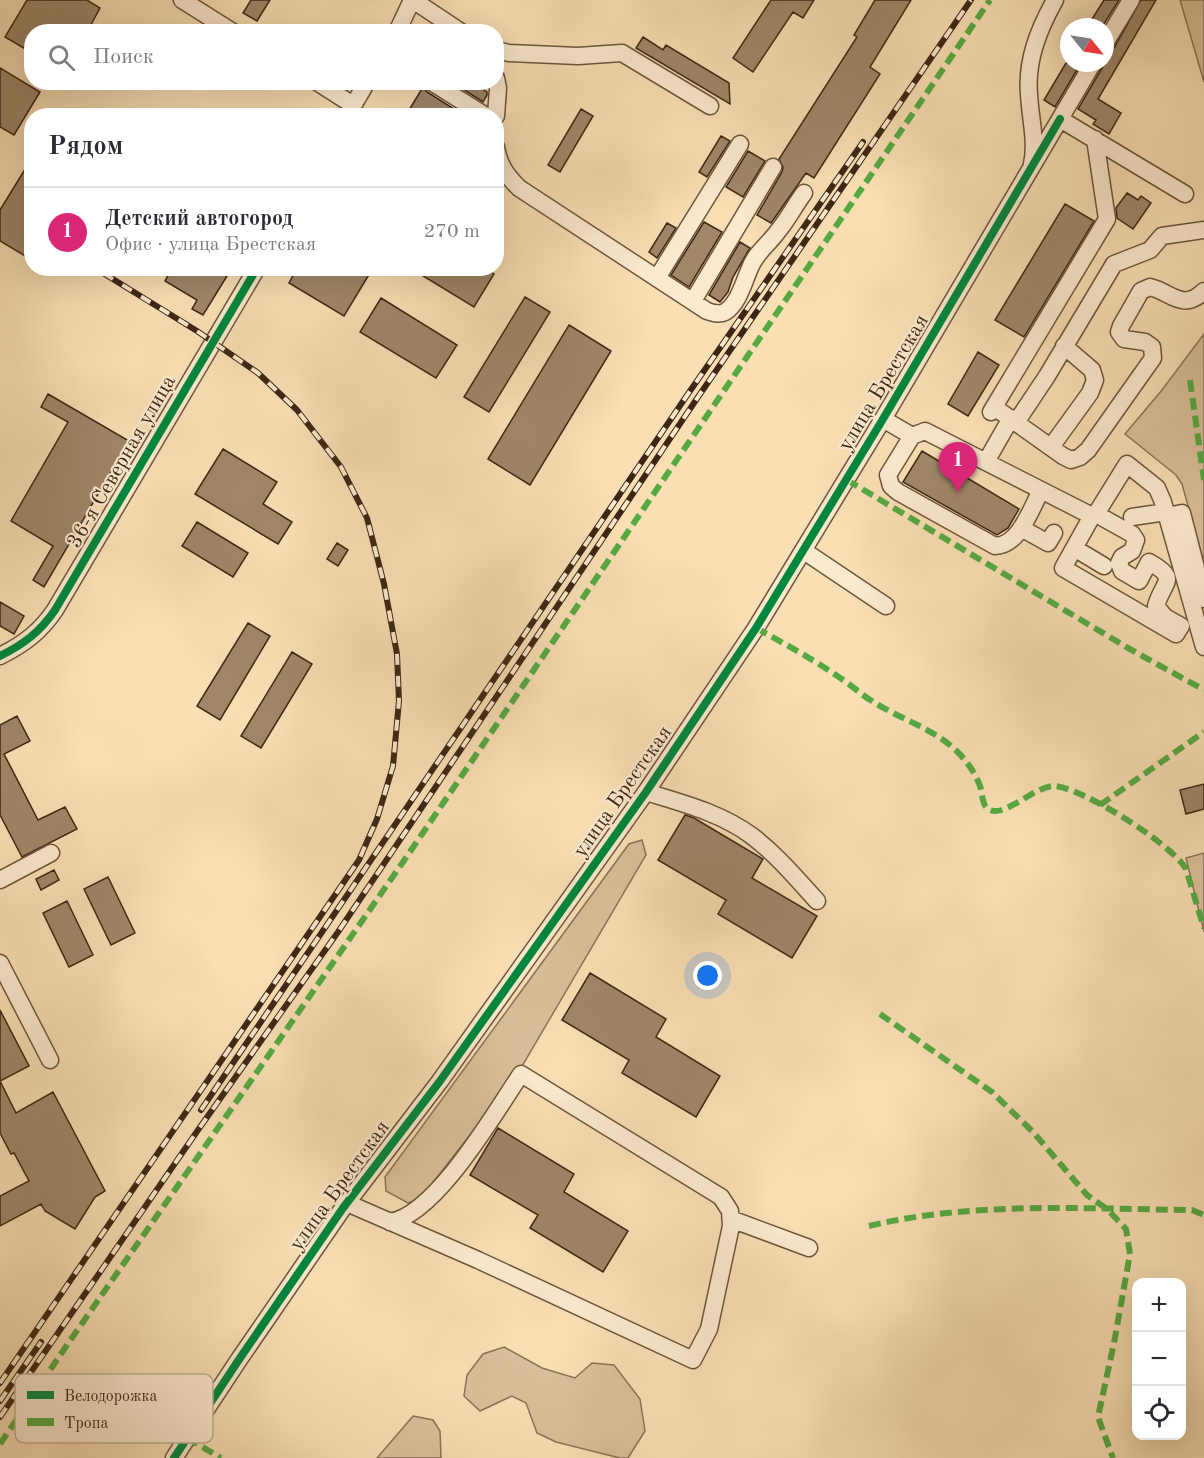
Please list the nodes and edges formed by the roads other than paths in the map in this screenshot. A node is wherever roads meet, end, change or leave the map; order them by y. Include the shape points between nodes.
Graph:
1 (182, 0) edge
2 (412, 0) edge
3 (1055, 0) edge
4 (1131, 0) edge
5 (220, 24) edge
6 (401, 24) edge
7 (449, 24) edge
8 (1114, 29) edge
9 (504, 52) edge
10 (1088, 72) edge
11 (326, 90) edge
12 (362, 90) edge
13 (444, 90) edge
14 (498, 90) edge
15 (710, 106) dead end
16 (348, 108) edge
17 (351, 108) edge
18 (473, 108) edge
19 (497, 108) edge
20 (1060, 119) junction
21 (1095, 139) junction
22 (740, 144) dead end
23 (773, 167) dead end
24 (504, 170) edge
25 (1030, 171) junction
26 (504, 180) edge
27 (519, 188) junction
28 (804, 193) dead end
29 (1185, 194) dead end
30 (1204, 230) edge
31 (252, 276) edge
32 (657, 278) junction
33 (1204, 291) edge
34 (693, 302) junction
35 (1064, 346) junction
36 (883, 419) junction
37 (1014, 420) junction
38 (912, 436) junction
39 (1051, 447) junction
40 (987, 460) junction
41 (1041, 490) junction
42 (1167, 514) junction
43 (1094, 515) junction
44 (1138, 520) dead end
45 (1021, 528) junction
46 (1054, 532) dead end
47 (1074, 548) junction
48 (804, 551) junction
49 (1097, 567) dead end
50 (1204, 599) edge
51 (886, 606) dead end
52 (1204, 647) edge
53 (0, 656) edge
54 (646, 792) junction
55 (51, 853) dead end
56 (0, 880) edge
57 (817, 901) dead end
58 (0, 963) edge
59 (50, 1060) dead end
60 (347, 1203) junction
61 (730, 1219) junction
62 (390, 1222) junction
63 (808, 1248) dead end
64 (213, 1399) edge
65 (184, 1443) edge
66 (174, 1458) edge

1 - 5 street
2 - 6 street
2 - 7 street
3 - 25 street via 1032,51 1028,90 1034,153
4 - 8 street
9 - 15 street via 578,56 622,53
10 - 20 street, улица Брестская
11 - 16 street
12 - 17 street
13 - 18 street
14 - 19 street
20 - 21 street
20 - 25 street, улица Брестская
21 - 29 street
21 - 37 street via 1107,219 992,409
22 - 32 street
23 - 34 street
24 - 27 street
25 - 36 street, улица Брестская
26 - 27 street
27 - 32 street
28 - 34 street via 750,265 744,284 726,311 707,311
30 - 35 street via 1162,236 1150,250 1114,264
31 - 53 street, 36-я Северная улица via 55,610 31,639
32 - 34 street
33 - 39 street via 1186,301 1150,286 1142,291 1119,332 1124,339 1152,347 1153,357 1088,450 1071,460
35 - 37 street
35 - 39 street via 1092,370 1095,380
36 - 38 street
36 - 48 street, улица Брестская
37 - 39 street
37 - 40 street
38 - 40 street via 925,430
38 - 45 street via 888,475 891,486 995,546 1009,543
40 - 41 street
41 - 43 street
41 - 45 street
42 - 43 street via 1157,488 1126,464
42 - 44 street
42 - 50 street via 1182,513
42 - 52 street
43 - 47 street
43 - 47 street via 1132,534 1136,540 1132,551 1119,562 1122,571 1138,581 1149,562 1163,569 1167,582 1156,606 1181,626 1176,634 1063,568
45 - 46 street via 1048,543
47 - 49 street
48 - 51 street
48 - 54 street, улица Брестская
54 - 57 street via 713,814 750,835 777,857
54 - 60 street, улица Брестская via 440,1081
55 - 56 street
58 - 59 street
60 - 62 street
60 - 64 street, улица Брестская
61 - 62 street via 730,1211 721,1197 521,1074 464,1159 436,1192 399,1221
61 - 62 street via 708,1329 693,1360
61 - 63 street
65 - 66 street, улица Брестская

